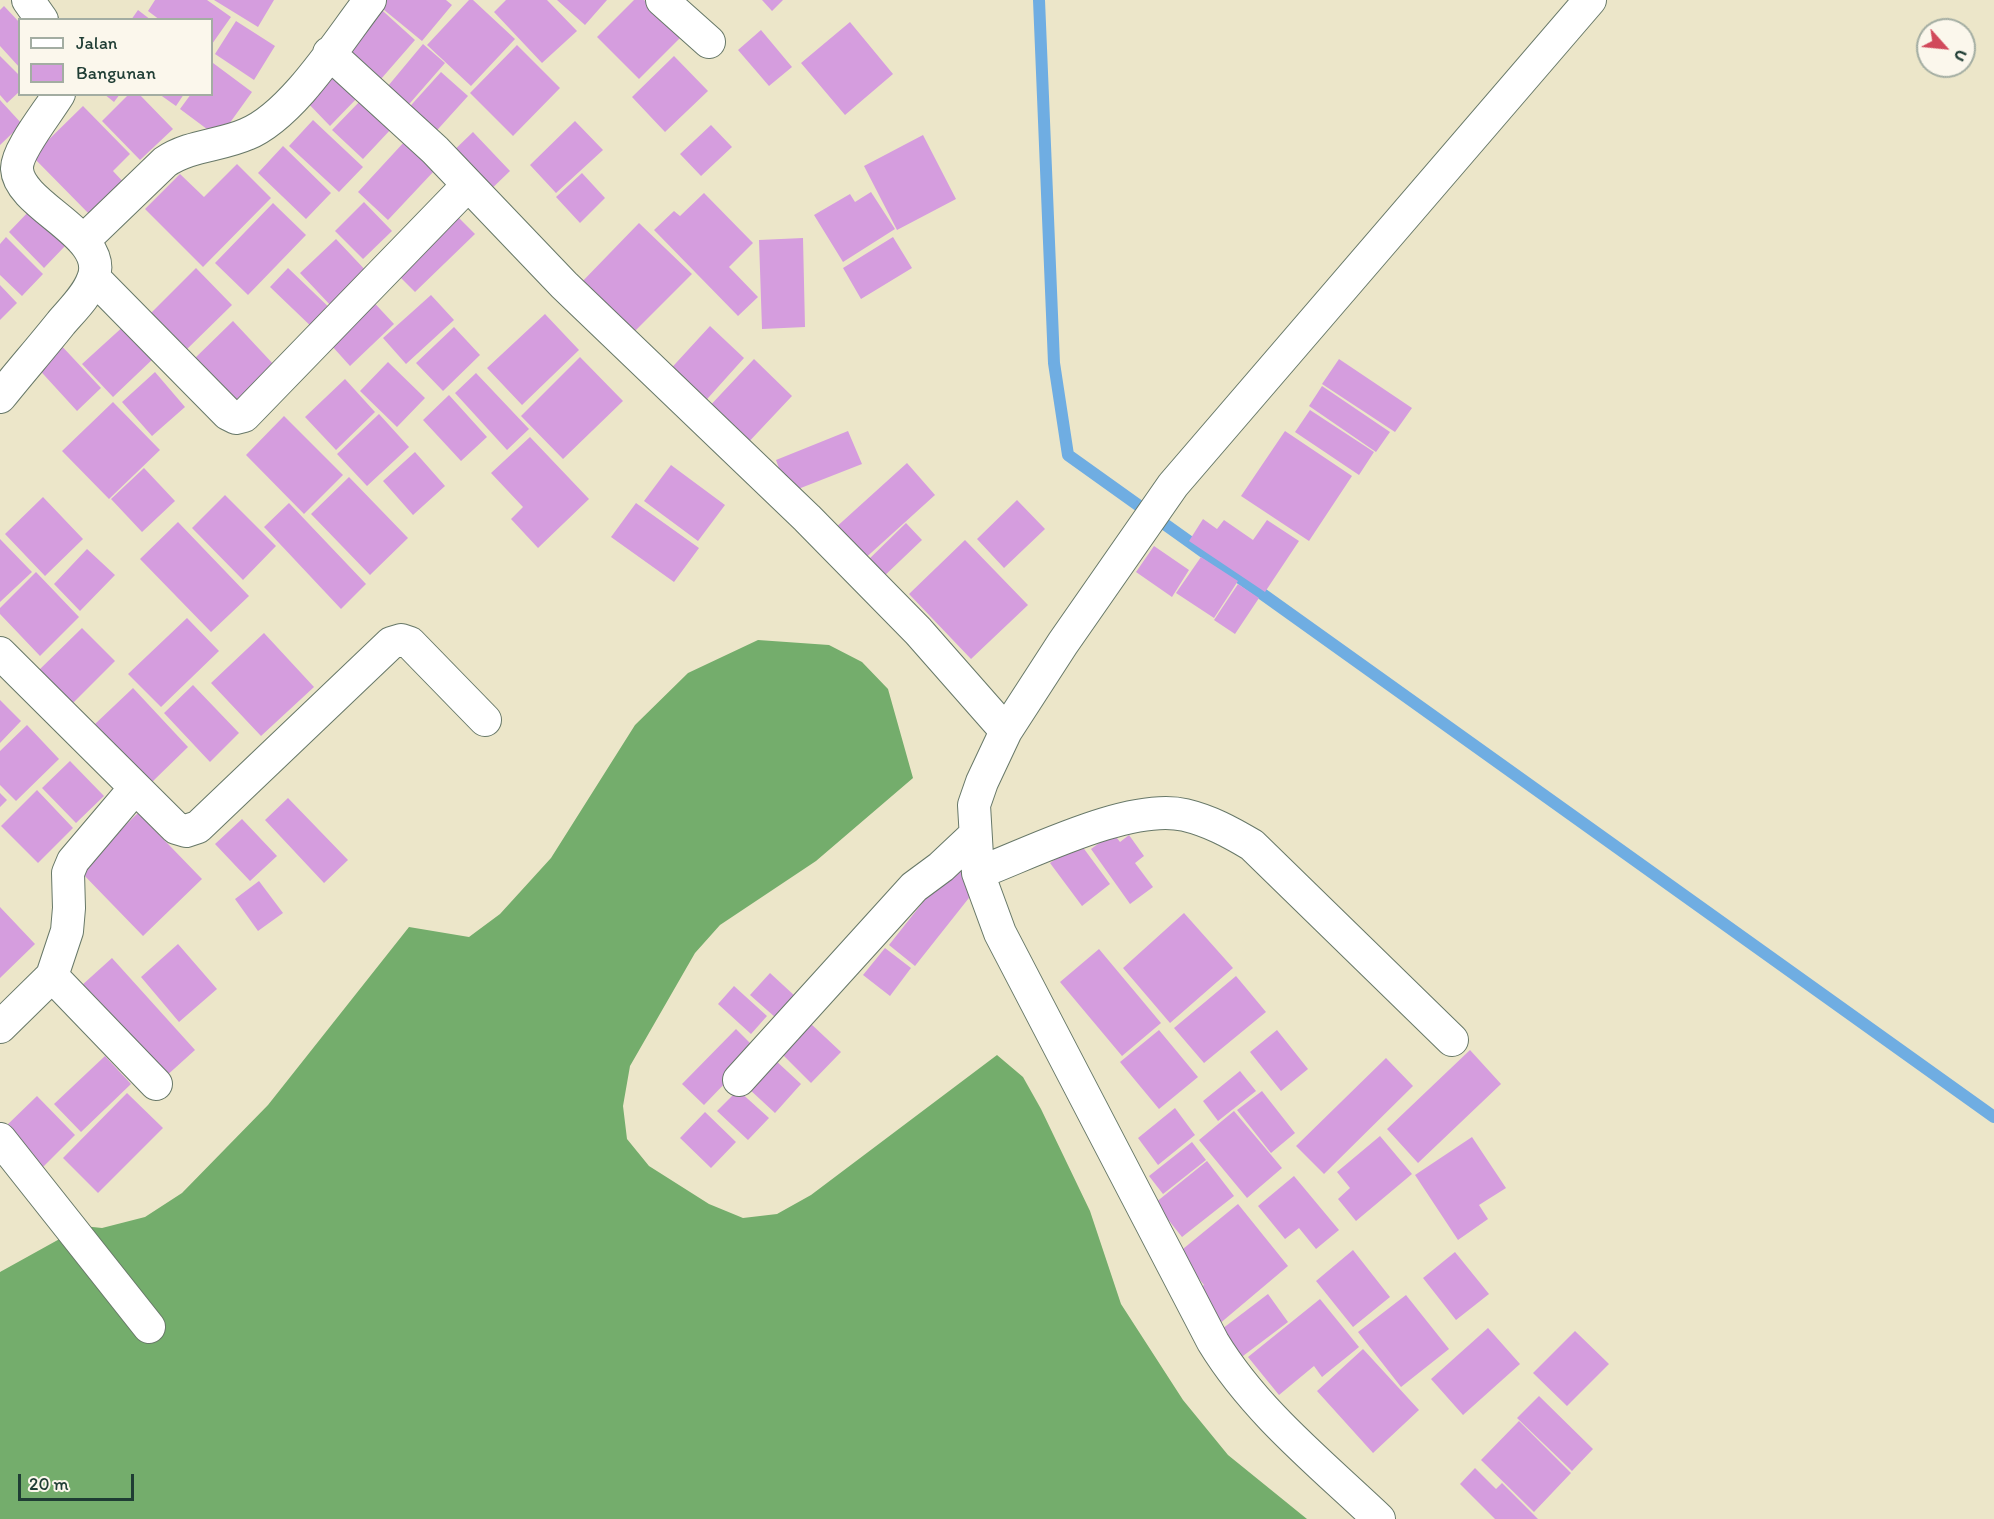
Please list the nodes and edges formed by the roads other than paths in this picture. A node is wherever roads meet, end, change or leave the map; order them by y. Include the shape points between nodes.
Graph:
1 (28, 0) edge
2 (370, 0) edge
3 (662, 0) edge
4 (1590, 0) edge
5 (41, 18) edge
6 (709, 42) dead end
7 (329, 52) junction
8 (58, 96) edge
9 (8, 172) edge
10 (468, 185) junction
11 (83, 241) junction
12 (94, 278) junction
13 (0, 397) edge
14 (0, 653) edge
15 (485, 720) dead end
16 (1006, 731) junction
17 (135, 788) junction
18 (975, 835) junction
19 (978, 873) junction
20 (52, 976) junction
21 (0, 1027) edge
22 (1452, 1040) dead end
23 (739, 1080) dead end
24 (156, 1084) dead end
25 (0, 1139) edge
26 (149, 1327) dead end
27 (1379, 1519) edge

1 - 5 street
2 - 7 street
3 - 6 street
4 - 16 street via 1173,485
7 - 10 street
7 - 11 street via 279,114 249,134 178,153
8 - 9 street
9 - 11 street
10 - 12 street via 251,409 236,418
10 - 16 street via 564,285 823,534 918,631
11 - 12 street via 95,260
12 - 13 street
14 - 17 street
15 - 17 street via 410,643 400,640 391,643 198,827 186,831 176,828
16 - 18 street via 974,805
17 - 20 street via 73,861 68,873 67,931
18 - 19 street
18 - 23 street via 914,886
19 - 22 street via 1125,816 1183,814 1220,826 1259,852
19 - 27 street via 1000,933 1233,1375
20 - 21 street
20 - 24 street
25 - 26 street

